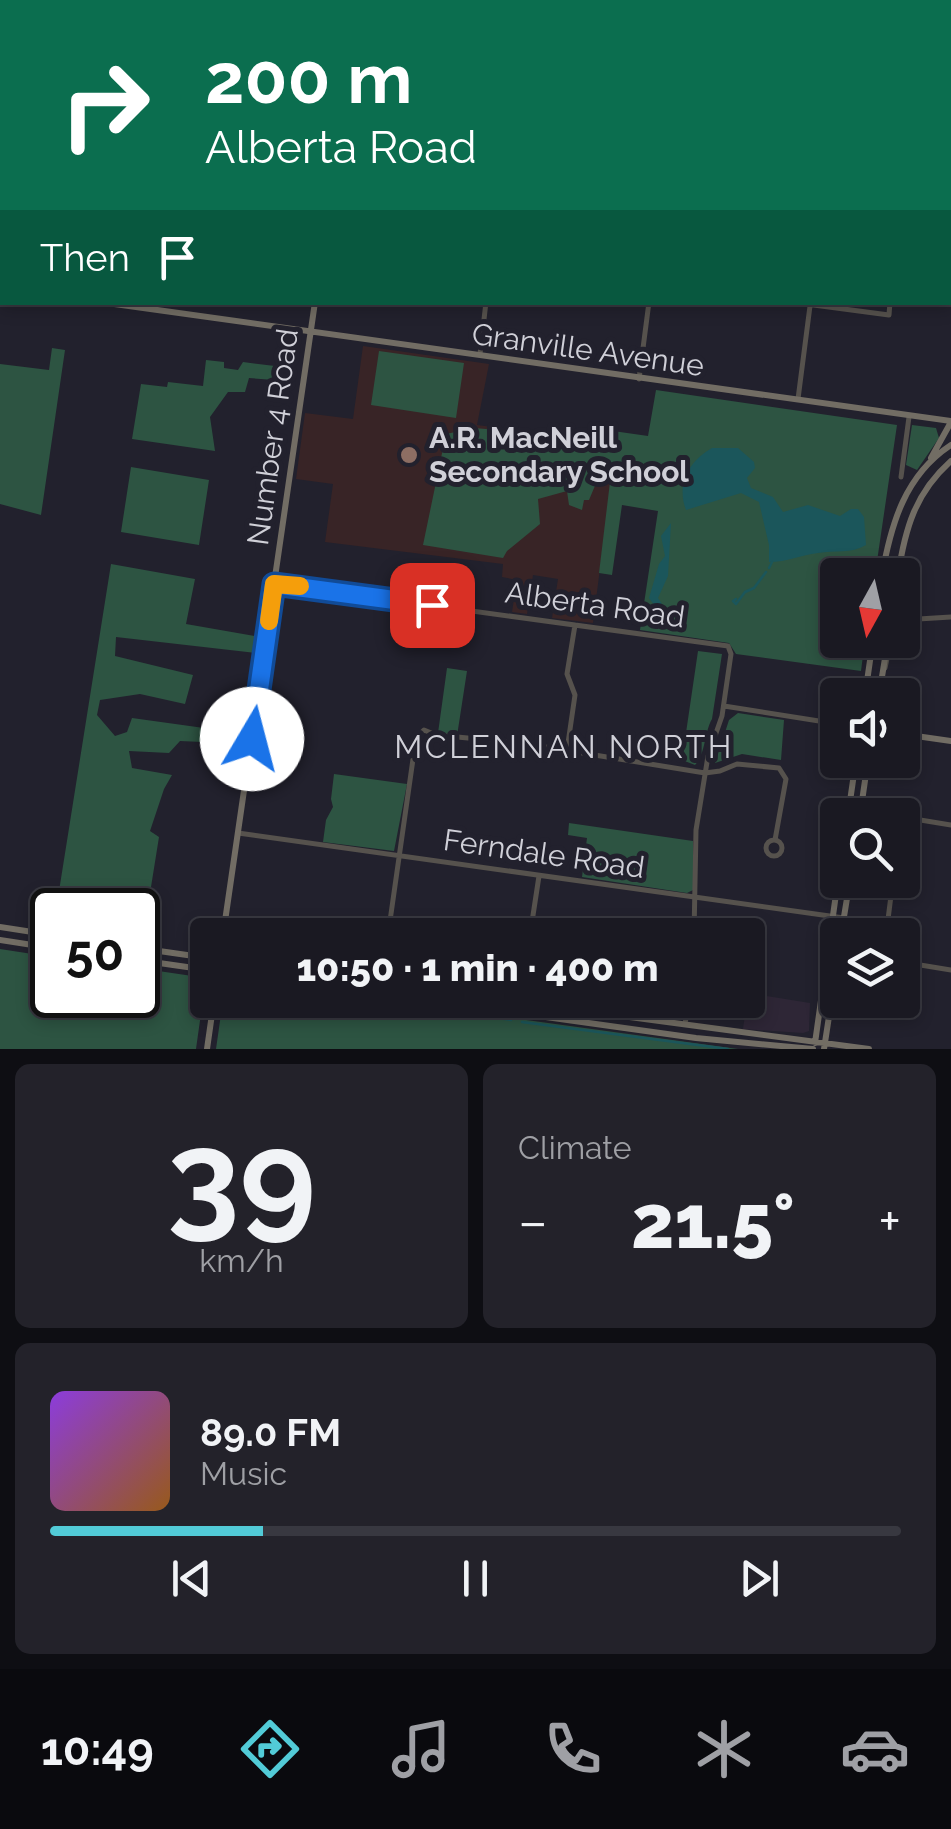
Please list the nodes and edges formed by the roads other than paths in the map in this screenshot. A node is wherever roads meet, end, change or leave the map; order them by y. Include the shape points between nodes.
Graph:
1 (120, 305) edge
2 (316, 305) edge
3 (486, 305) edge
4 (649, 305) edge
5 (810, 305) edge
6 (816, 305) edge
7 (890, 305) edge
8 (311, 333) junction
9 (480, 357) junction
10 (639, 380) junction
11 (797, 402) junction
12 (909, 417) junction
13 (926, 420) junction
14 (951, 422) edge
15 (943, 436) junction
16 (951, 446) edge
17 (951, 461) edge
18 (924, 467) junction
19 (901, 476) dead end
20 (885, 558) edge
21 (900, 558) edge
22 (274, 584) junction
23 (951, 617) edge
24 (920, 619) edge
25 (576, 624) junction
26 (724, 706) junction
27 (820, 721) edge
28 (920, 737) edge
29 (951, 741) edge
30 (567, 750) junction
31 (705, 773) junction
32 (920, 820) edge
33 (951, 826) edge
34 (238, 833) junction
35 (775, 840) dead end
36 (398, 856) junction
37 (539, 876) junction
38 (694, 897) junction
39 (836, 898) edge
40 (847, 898) edge
41 (833, 916) junction
42 (226, 918) edge
43 (390, 918) edge
44 (533, 918) edge
45 (694, 918) edge
46 (844, 918) joint
47 (0, 928) edge
48 (30, 932) edge
49 (0, 940) edge
50 (30, 945) edge
51 (160, 951) edge
52 (190, 955) edge
53 (160, 963) edge
54 (920, 965) edge
55 (190, 967) edge
56 (951, 970) edge
57 (211, 1018) edge
58 (554, 1018) edge
59 (643, 1018) edge
60 (687, 1018) edge
61 (824, 1018) edge
62 (686, 1024) junction
63 (818, 1046) edge
64 (207, 1049) edge
65 (868, 1049) edge

1 - 8 main road, Granville Avenue
2 - 8 main road, Number 4 Road
3 - 9 street
4 - 10 street
5 - 11 street
6 - 7 street via 888,316
8 - 9 main road, Granville Avenue
8 - 22 main road, Number 4 Road
9 - 10 main road, Granville Avenue
10 - 11 main road, Granville Avenue
11 - 12 main road, Granville Avenue
12 - 13 main road, Granville Avenue
12 - 19 street
13 - 14 main road, Granville Avenue
13 - 15 main road
14 - 15 main road
15 - 18 main road
16 - 18 main road
17 - 21 main road via 913,509
18 - 20 main road via 901,503
22 - 25 street, Alberta Road
22 - 34 main road, Number 4 Road
23 - 24 street
25 - 26 street, Alberta Road via 725,645 730,648
25 - 30 street via 567,674 575,695
26 - 27 street
26 - 31 street
28 - 29 main road
30 - 31 street
30 - 36 street via 419,733
31 - 35 street via 737,764 779,768 784,773
31 - 38 street
32 - 33 street
34 - 36 street, Ferndale Road
34 - 42 main road, Number 4 Road
36 - 37 street, Ferndale Road
36 - 43 street
37 - 38 street, Ferndale Road
37 - 44 street
38 - 41 street, Ferndale Road
38 - 45 street
39 - 41 main road
40 - 46 main road
41 - 46 street, Ferndale Road
41 - 63 main road
47 - 48 main road
49 - 50 main road
51 - 52 main road
53 - 55 main road
54 - 56 street
57 - 64 main road
58 - 63 main road
59 - 62 main road
60 - 62 street
61 - 63 main road
62 - 63 main road
63 - 65 main road

